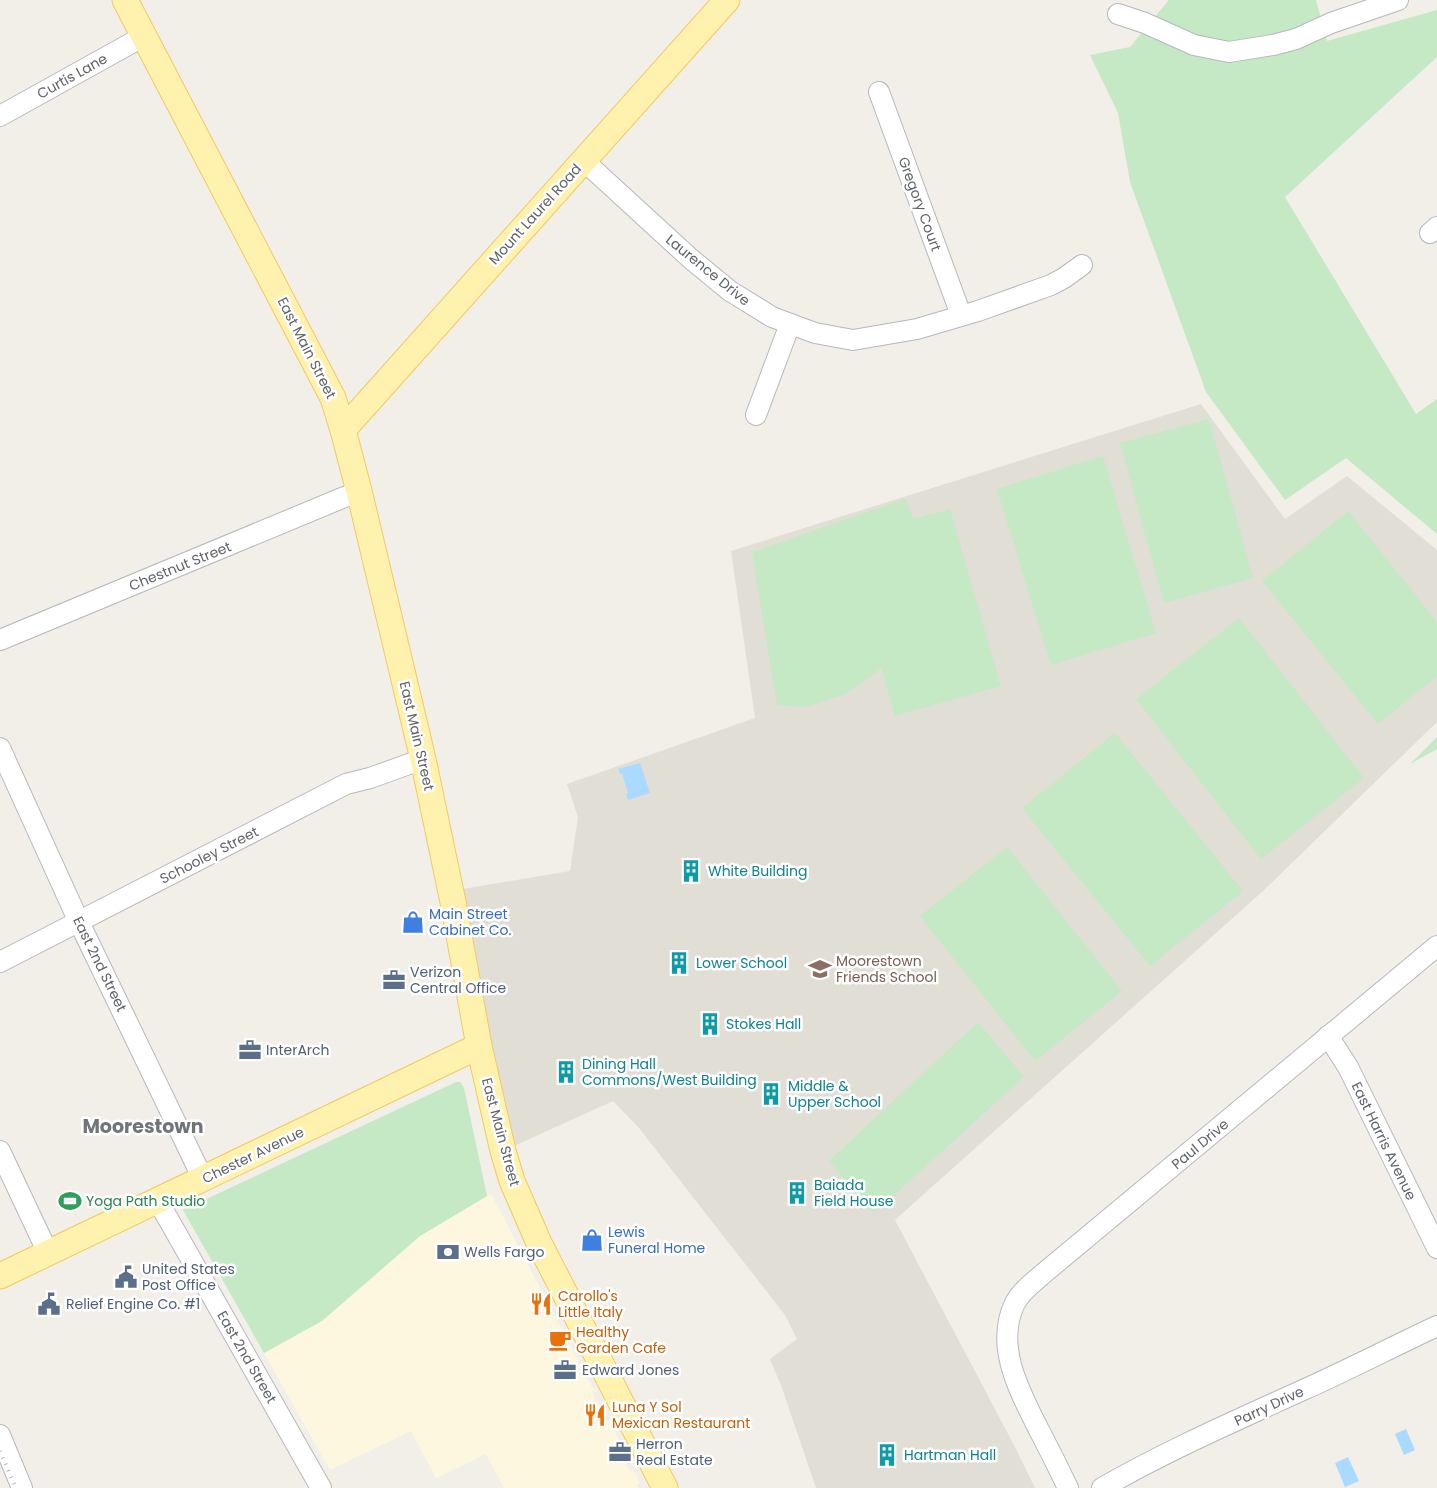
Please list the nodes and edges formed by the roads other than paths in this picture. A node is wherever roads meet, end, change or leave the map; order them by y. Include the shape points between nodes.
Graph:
1 (125, 0) edge
2 (727, 0) edge
3 (1398, 0) edge
4 (1118, 14) dead end
5 (144, 36) junction
6 (879, 92) dead end
7 (0, 116) edge
8 (583, 160) junction
9 (1082, 265) dead end
10 (960, 315) junction
11 (790, 324) junction
12 (756, 415) dead end
13 (343, 430) junction
14 (359, 492) junction
15 (0, 640) edge
16 (0, 748) edge
17 (423, 759) junction
18 (79, 922) junction
19 (1437, 946) edge
20 (0, 962) edge
21 (1328, 1036) junction
22 (479, 1046) junction
23 (0, 1151) edge
24 (203, 1179) junction
25 (158, 1201) junction
26 (1437, 1248) edge
27 (48, 1252) junction
28 (0, 1276) edge
29 (1437, 1326) edge
30 (0, 1435) edge
31 (22, 1488) edge
32 (322, 1488) edge
33 (665, 1488) edge
34 (1068, 1488) edge
35 (1102, 1488) edge

1 - 5 main road, East Main Street
2 - 8 main road, Mount Laurel Road
3 - 4 street via 1296,39 1229,52 1194,46
5 - 7 street, Curtis Lane
5 - 13 main road, East Main Street via 311,354 333,398
6 - 10 street, Gregory Court
8 - 11 street, Laurence Drive via 730,291 772,317
8 - 13 main road, Mount Laurel Road
9 - 10 street, Laurence Drive via 1051,285
10 - 11 street, Laurence Drive via 917,329 853,340 815,333
11 - 12 street
13 - 14 main road, East Main Street
14 - 15 street, Chestnut Street
14 - 17 main road, East Main Street
16 - 18 street, East 2nd Street
17 - 18 street, Schooley Street via 346,784
17 - 22 main road, East Main Street
18 - 20 street, Schooley Street
18 - 24 street, East 2nd Street
19 - 21 street, Paul Drive
21 - 26 street, East Harris Avenue via 1348,1067
21 - 34 street, Paul Drive via 1059,1260 1016,1303 1009,1324 1011,1366
22 - 24 main road, Chester Avenue
22 - 33 main road, East Main Street via 504,1156 527,1218
23 - 27 street
24 - 25 main road, Chester Avenue
25 - 27 main road, Chester Avenue
25 - 32 street, East 2nd Street
27 - 28 main road, Chester Avenue
29 - 35 street, Parry Drive via 1183,1446
30 - 31 street

